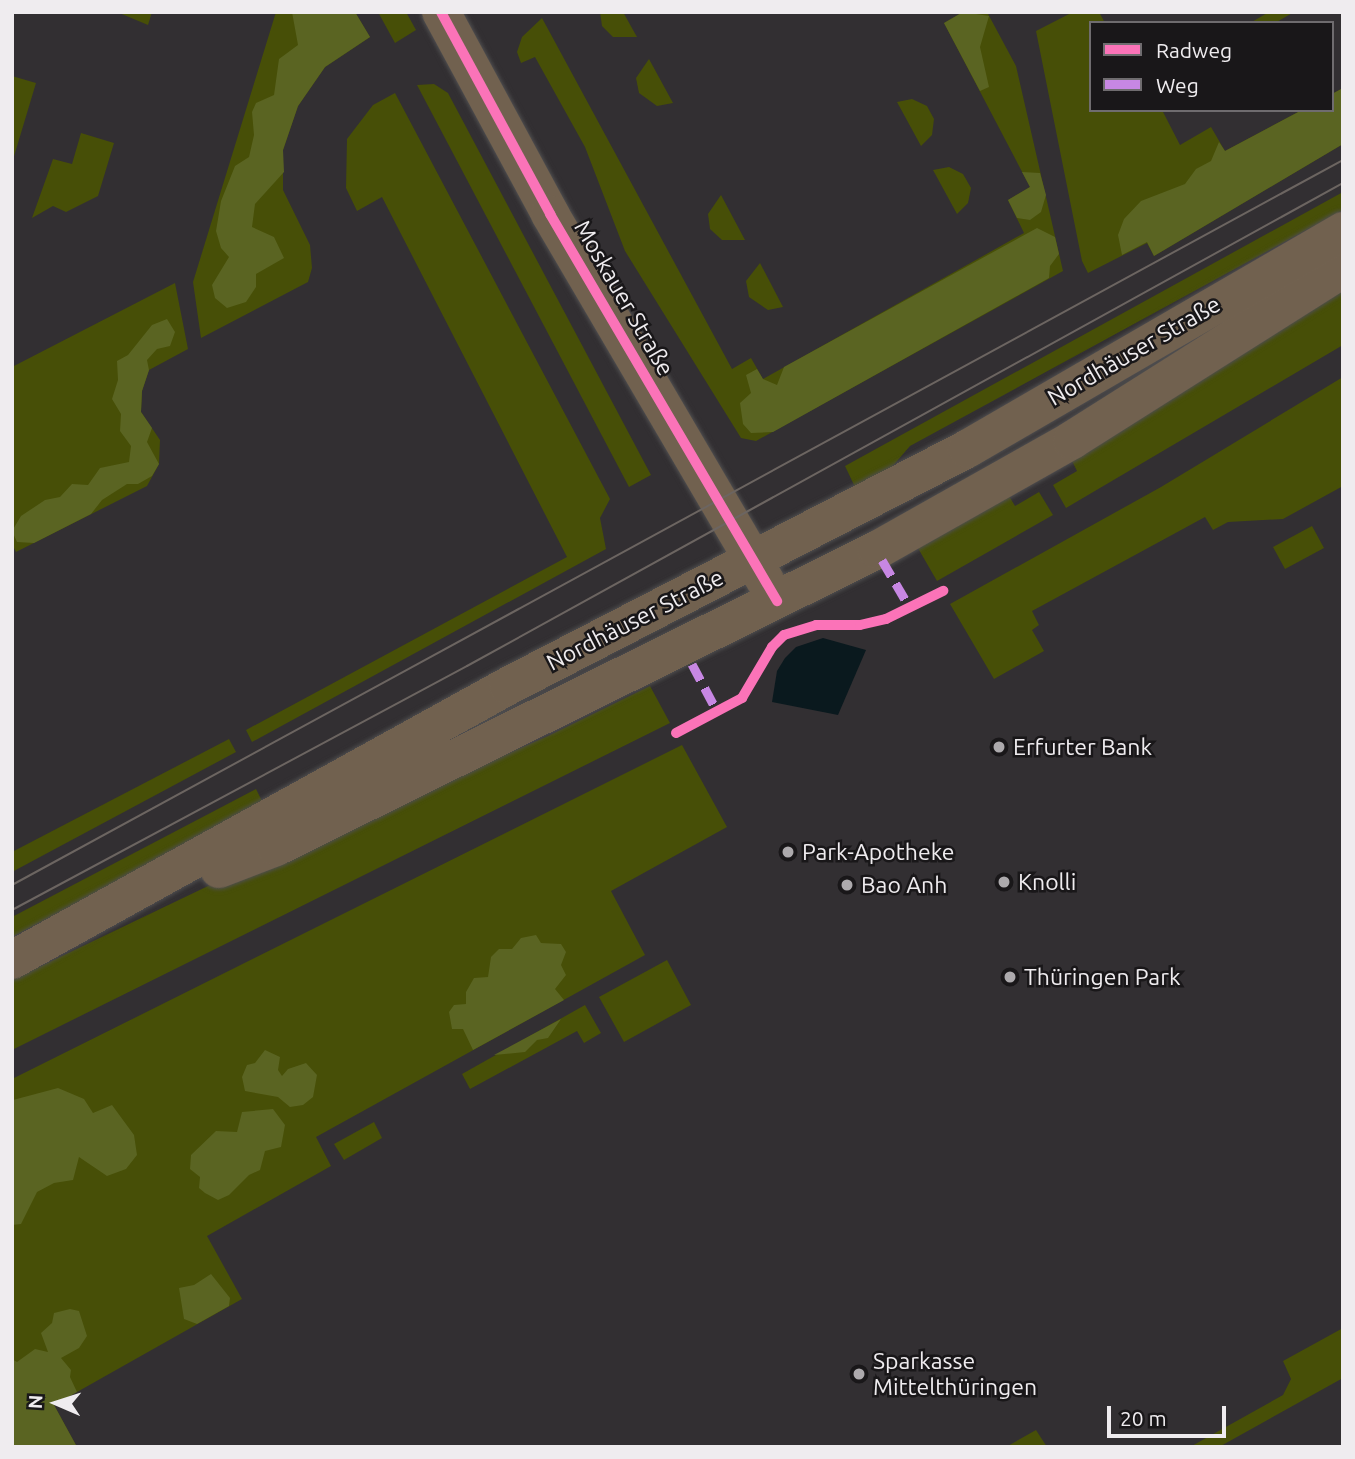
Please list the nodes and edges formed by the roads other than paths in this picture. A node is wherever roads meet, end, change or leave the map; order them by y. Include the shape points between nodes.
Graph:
1 (440, 12) edge
2 (1343, 231) edge
3 (1343, 269) edge
4 (752, 559) junction
5 (777, 601) junction
6 (74, 926) junction
7 (12, 960) edge

1 - 4 main road, Moskauer Straße via 569,247
2 - 4 main road, Nordhäuser Straße via 967,449
3 - 5 main road, Nordhäuser Straße via 1072,440
4 - 5 main road, Moskauer Straße
4 - 6 main road, Nordhäuser Straße via 508,686
5 - 6 main road, Nordhäuser Straße via 276,847
6 - 7 main road, Nordhäuser Straße

